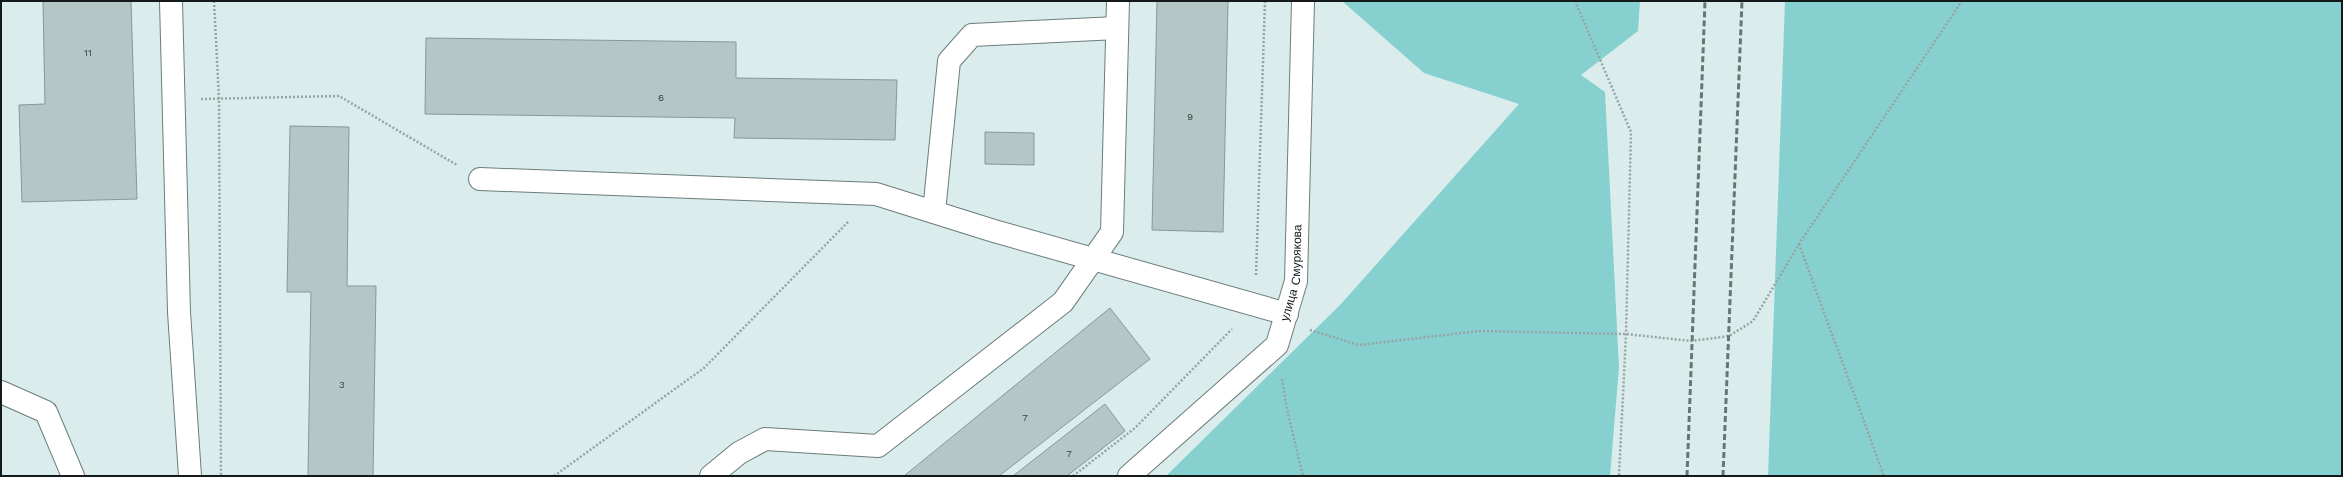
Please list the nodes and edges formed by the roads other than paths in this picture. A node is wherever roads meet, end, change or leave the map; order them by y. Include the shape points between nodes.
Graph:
1 (171, 1) edge
2 (1118, 1) edge
3 (1303, 1) edge
4 (1117, 28) junction
5 (480, 179) road end
6 (934, 212) junction
7 (1094, 260) junction
8 (1286, 318) junction
9 (1, 392) edge
10 (73, 476) edge
11 (190, 476) edge
12 (711, 476) edge
13 (1129, 476) edge

1 - 11 street via 179,312
2 - 4 street
3 - 8 street, улица Смурякова via 1296,281
4 - 6 street via 972,35 949,61
4 - 7 street via 1112,232
5 - 6 street via 876,194
6 - 7 street
7 - 8 street via 1256,304
7 - 12 street via 1062,302 878,446 765,439 739,453
8 - 13 street, улица Смурякова via 1277,345
9 - 10 street via 46,412

